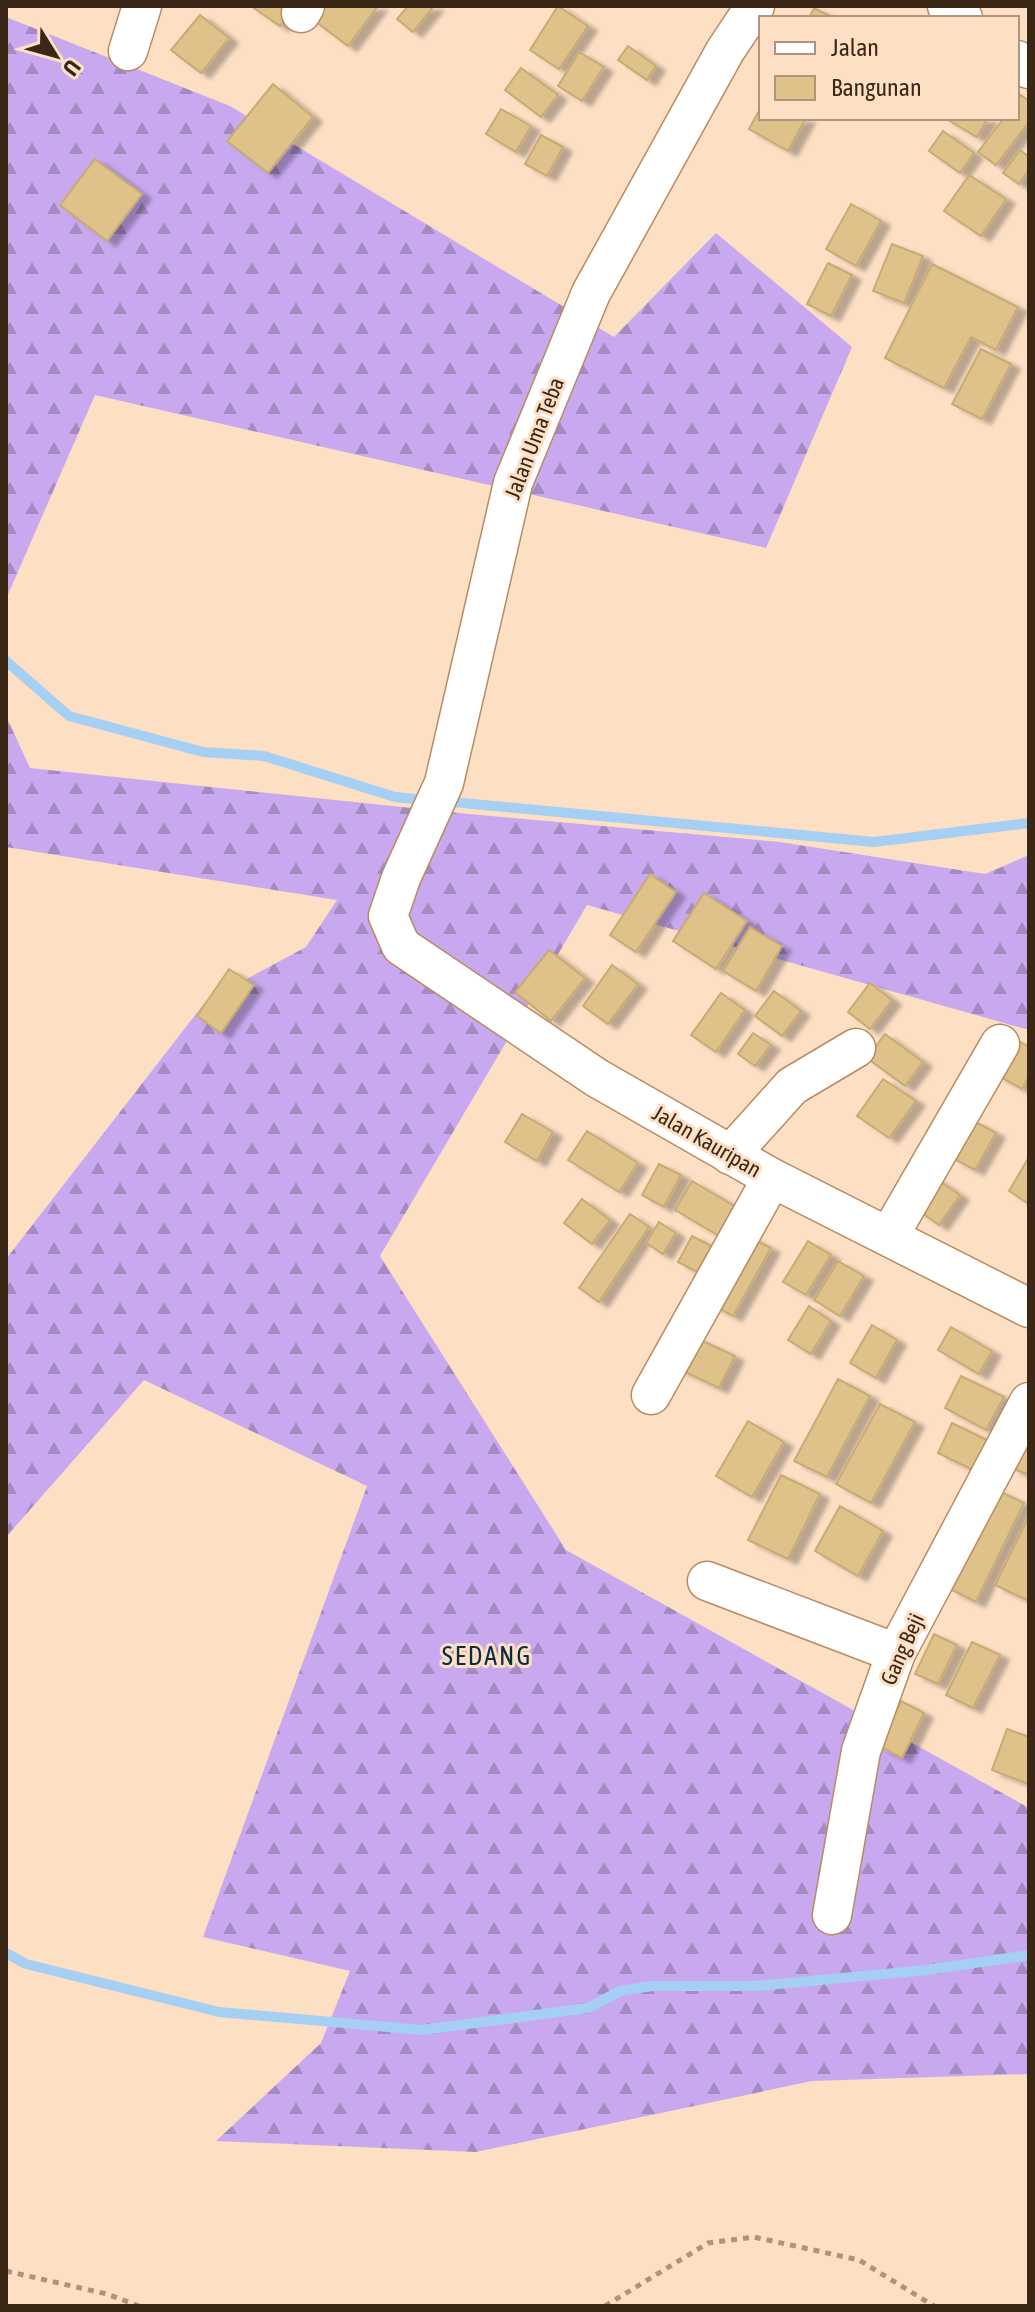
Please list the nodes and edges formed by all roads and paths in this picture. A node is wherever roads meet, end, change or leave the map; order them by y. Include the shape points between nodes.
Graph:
1 (142, 6) edge
2 (755, 6) edge
3 (128, 51) dead end
4 (401, 946) joint
5 (1000, 1044) dead end
6 (856, 1048) dead end
7 (730, 1155) junction
8 (772, 1178) junction
9 (889, 1236) junction
10 (1025, 1296) edge
11 (651, 1395) dead end
12 (1029, 1402) edge
13 (707, 1581) dead end
14 (896, 1653) junction
15 (832, 1915) dead end
16 (6, 2271) edge
17 (139, 2306) edge
18 (605, 2306) edge
19 (934, 2306) edge

1 - 3 street
2 - 4 street, Jalan Uma Teba via 591,293 513,483 444,783 388,916
4 - 7 street, Jalan Kauripan via 597,1078
5 - 9 street
6 - 7 street via 792,1086
7 - 8 street, Jalan Kauripan
8 - 9 street, Jalan Kauripan
8 - 11 street
9 - 10 street, Jalan Kauripan
12 - 14 street, Gang Beji
13 - 14 street
14 - 15 street, Gang Beji via 861,1751
16 - 17 path
18 - 19 path via 708,2243 754,2237 859,2260

